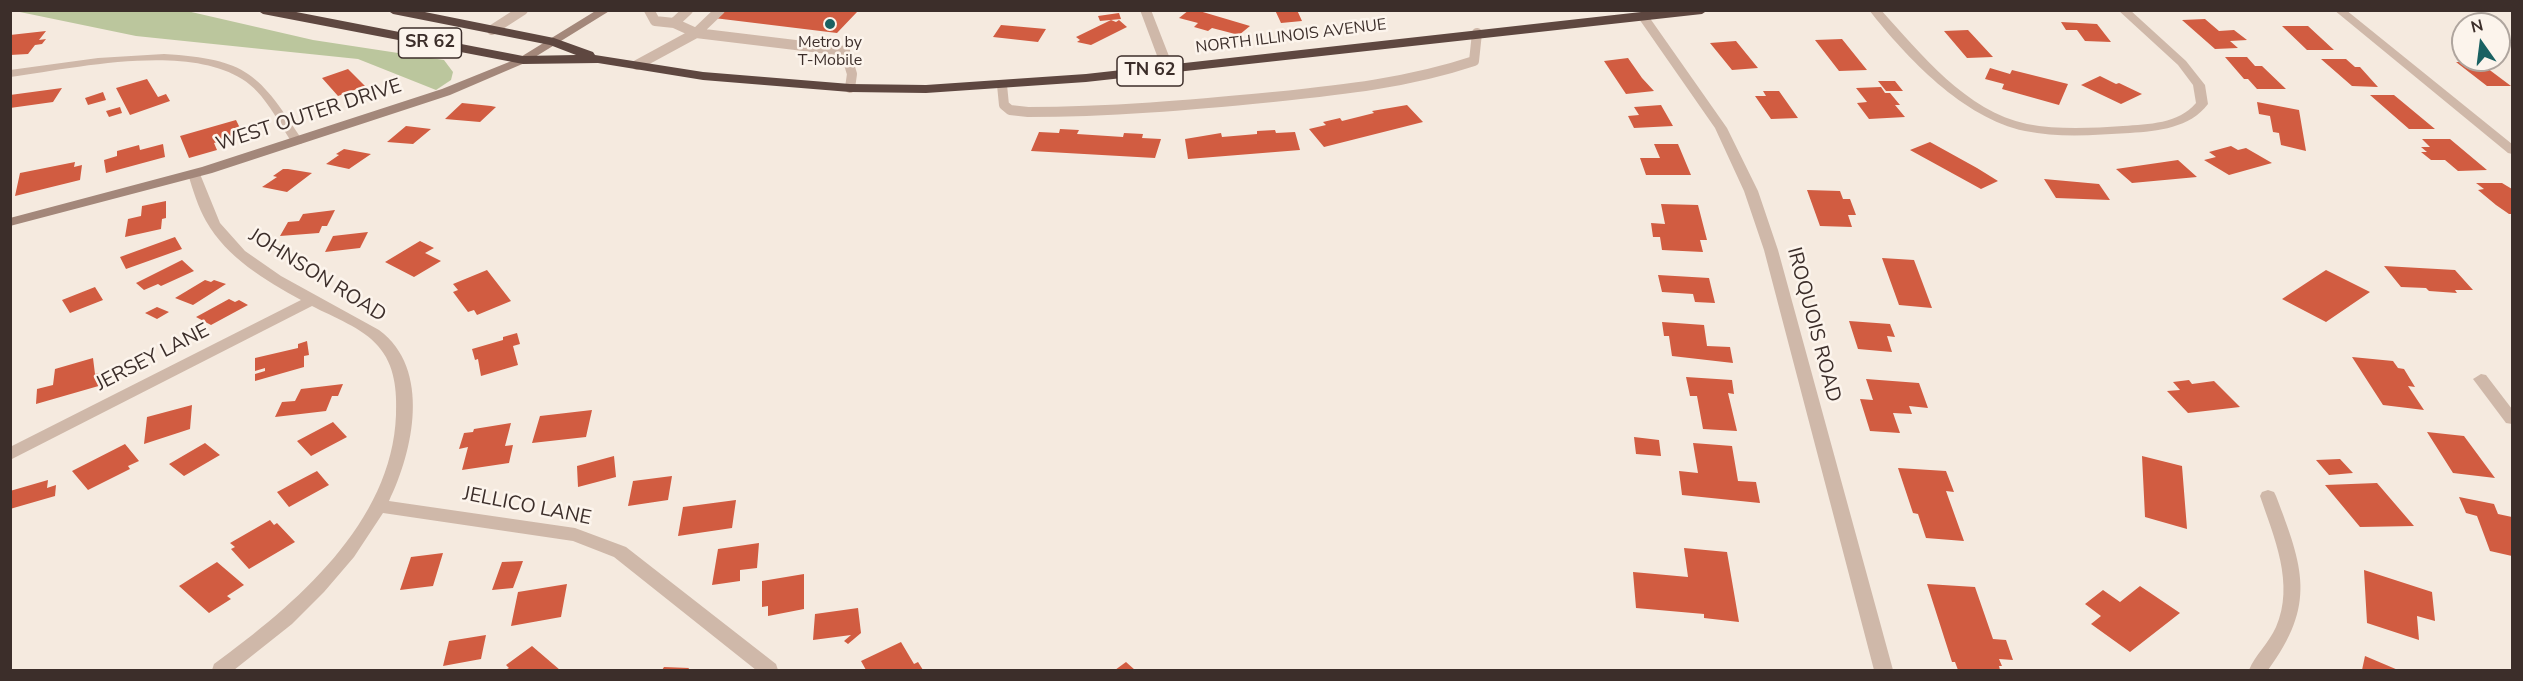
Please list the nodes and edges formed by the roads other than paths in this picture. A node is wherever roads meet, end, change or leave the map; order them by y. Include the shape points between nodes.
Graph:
1 (263, 10) edge
2 (393, 10) edge
3 (523, 10) edge
4 (606, 10) edge
5 (650, 10) edge
6 (688, 10) edge
7 (720, 10) edge
8 (1145, 10) edge
9 (1702, 10) edge
10 (1874, 10) edge
11 (2122, 10) edge
12 (2339, 10) edge
13 (1642, 16) junction
14 (674, 23) junction
15 (492, 30) junction
16 (696, 33) junction
17 (1477, 33) junction
18 (554, 42) junction
19 (598, 59) junction
20 (523, 60) junction
21 (637, 65) junction
22 (1168, 69) junction
23 (10, 74) edge
24 (1002, 85) junction
25 (850, 88) junction
26 (297, 141) junction
27 (2511, 148) edge
28 (194, 174) junction
29 (10, 222) edge
30 (314, 299) junction
31 (2481, 379) dead end
32 (2512, 419) edge
33 (10, 454) edge
34 (2268, 496) dead end
35 (379, 506) junction
36 (221, 670) edge
37 (769, 670) edge
38 (1884, 670) edge
39 (2258, 670) edge

1 - 20 highway, SR 62
2 - 15 highway, SR 62
3 - 15 lane
4 - 18 street, WEST OUTER DRIVE
5 - 14 lane via 655,21
6 - 14 lane
7 - 16 lane
8 - 22 street
9 - 13 highway, NORTH ILLINOIS AVENUE / TN 62
10 - 11 street via 1946,85 1994,117 2036,128 2068,131 2148,128 2195,114 2202,104 2199,85 2182,63
12 - 27 street
13 - 17 highway, NORTH ILLINOIS AVENUE / TN 62
13 - 38 street, IROQUOIS ROAD via 1721,128 1751,191 1771,250
14 - 16 lane
15 - 18 highway, SR 62
16 - 21 lane
16 - 25 lane via 845,51 852,74
17 - 22 highway, NORTH ILLINOIS AVENUE / TN 62
17 - 24 lane via 1474,61 1358,89 1154,110 1051,112 1010,110 1004,105
18 - 19 highway, SR 62
18 - 20 street, WEST OUTER DRIVE
19 - 20 highway, SR 62
19 - 21 highway, NORTH ILLINOIS AVENUE / TN 62
20 - 26 street, WEST OUTER DRIVE via 446,92
21 - 25 highway, NORTH ILLINOIS AVENUE / TN 62 via 703,76
22 - 24 highway, NORTH ILLINOIS AVENUE / TN 62
23 - 26 street via 151,57 218,63 249,78
24 - 25 highway, NORTH ILLINOIS AVENUE / TN 62
26 - 28 street, WEST OUTER DRIVE
28 - 29 street, WEST OUTER DRIVE
28 - 30 street, JOHNSON ROAD via 212,221 234,249 260,269
30 - 33 street, JERSEY LANE
30 - 35 street, JOHNSON ROAD via 378,337 404,381 405,435
31 - 32 street
34 - 39 street via 2288,550 2294,583 2287,628
35 - 36 street, JOHNSON ROAD via 350,549 304,601
35 - 37 street, JELLICO LANE via 575,535 620,552

